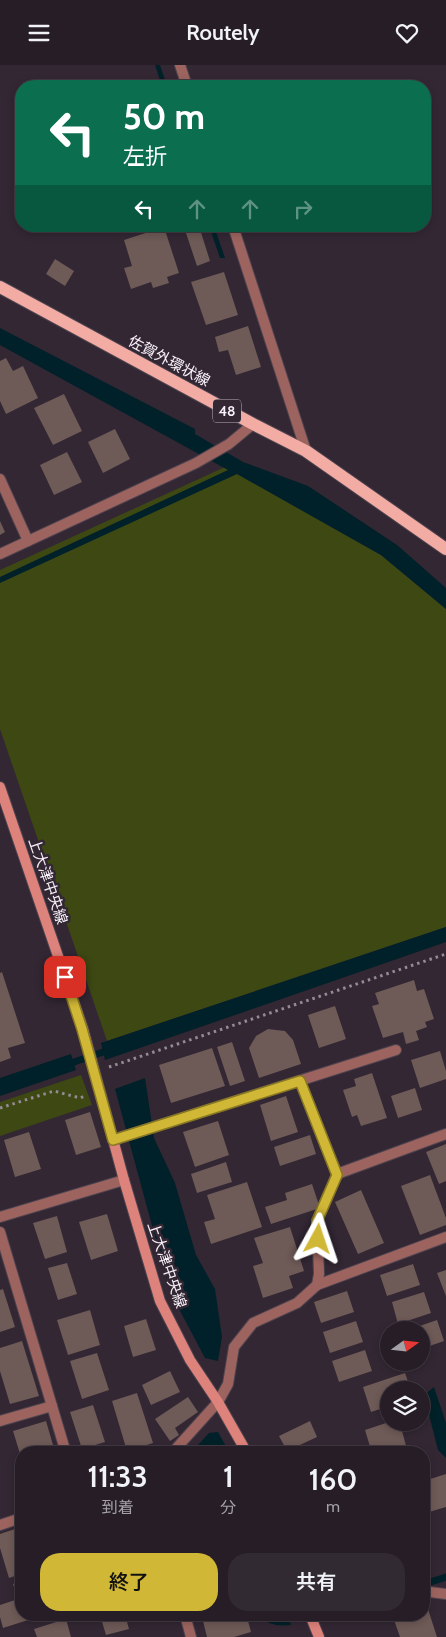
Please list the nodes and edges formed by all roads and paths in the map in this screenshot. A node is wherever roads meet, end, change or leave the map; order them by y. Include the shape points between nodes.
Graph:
1 (180, 65) edge
2 (185, 80) edge
3 (235, 232) edge
4 (0, 287) edge
5 (252, 424) junction
6 (306, 451) junction
7 (0, 479) edge
8 (28, 541) junction
9 (446, 549) edge
10 (0, 554) edge
11 (0, 787) edge
12 (446, 954) edge
13 (396, 1050) dead end
14 (94, 1072) junction
15 (300, 1081) junction
16 (100, 1091) junction
17 (0, 1108) edge
18 (446, 1134) edge
19 (113, 1140) junction
20 (337, 1175) junction
21 (124, 1180) junction
22 (0, 1217) edge
23 (0, 1232) edge
24 (446, 1237) edge
25 (316, 1285) junction
26 (218, 1402) junction
27 (52, 1406) junction
28 (0, 1421) edge
29 (64, 1446) edge
30 (178, 1446) edge
31 (244, 1446) edge
32 (15, 1520) edge
33 (0, 1525) edge
34 (430, 1592) edge
35 (446, 1594) edge
36 (187, 1621) edge
37 (312, 1621) edge
38 (191, 1637) edge
39 (319, 1637) edge

1 - 2 street
3 - 6 street
4 - 5 main road, 佐賀外環状線 / 48
5 - 6 main road, 佐賀外環状線 / 48
5 - 8 street via 229,444 196,463
6 - 9 main road, 佐賀外環状線 / 48
7 - 8 street
8 - 10 street
11 - 14 street, 上大津中央線
12 - 14 path
13 - 15 street
14 - 16 street, 上大津中央線
15 - 19 street
15 - 20 street
16 - 17 path via 80,1098 54,1091
16 - 19 street, 上大津中央線
18 - 20 street
19 - 21 street, 上大津中央線
20 - 25 street via 317,1221 319,1274
21 - 22 street
21 - 26 street, 上大津中央線 via 160,1301 190,1360
23 - 27 street
24 - 25 street
25 - 26 street via 297,1303 254,1323 234,1347 228,1384
26 - 30 street
26 - 31 street, 上大津中央線
27 - 28 street
27 - 29 street
32 - 33 street
34 - 35 street
36 - 38 street
37 - 39 street

